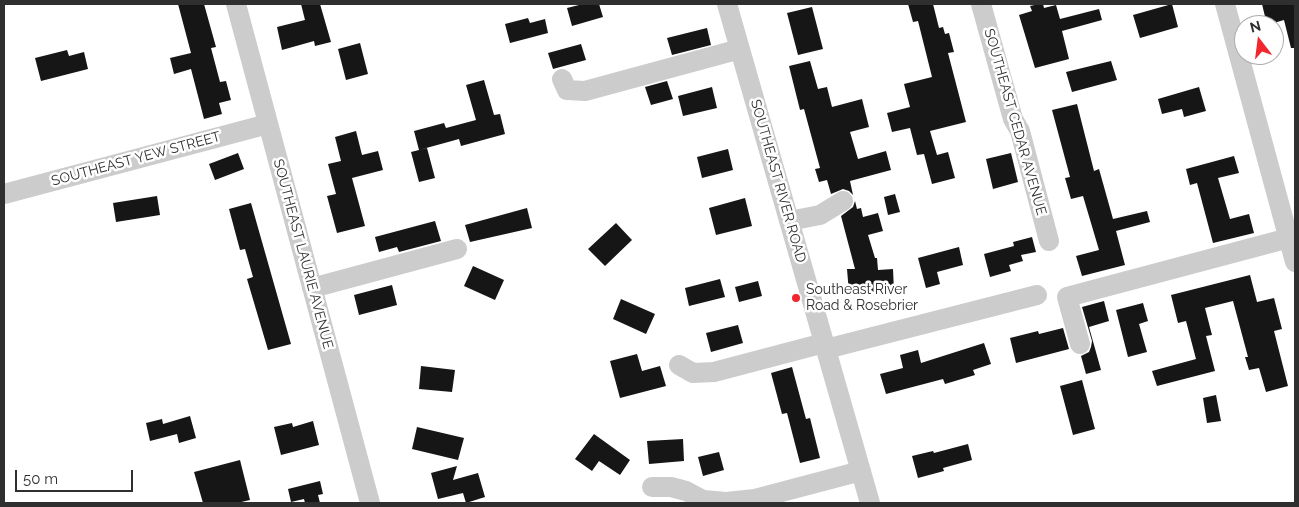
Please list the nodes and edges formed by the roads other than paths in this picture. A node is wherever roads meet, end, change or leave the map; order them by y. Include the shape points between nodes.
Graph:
1 (236, 4) edge
2 (727, 4) edge
3 (981, 4) edge
4 (1225, 4) edge
5 (740, 48) junction
6 (562, 79) dead end
7 (268, 124) junction
8 (4, 194) edge
9 (844, 201) dead end
10 (789, 221) junction
11 (1289, 238) junction
12 (1049, 241) dead end
13 (457, 249) dead end
14 (1295, 262) edge
15 (312, 288) junction
16 (1036, 295) dead end
17 (1080, 344) dead end
18 (825, 346) junction
19 (679, 365) dead end
20 (861, 471) junction
21 (652, 487) dead end
22 (370, 503) edge
23 (870, 503) edge

1 - 7 street, SOUTHEAST LAURIE AVENUE
2 - 5 street, SOUTHEAST RIVER ROAD
3 - 12 street, SOUTHEAST CEDAR AVENUE
4 - 11 street
5 - 6 street via 585,91 567,90
5 - 10 street, SOUTHEAST RIVER ROAD
7 - 8 street, SOUTHEAST YEW STREET
7 - 15 street, SOUTHEAST LAURIE AVENUE
9 - 10 street via 820,215
10 - 18 street, SOUTHEAST RIVER ROAD
11 - 14 street
11 - 17 street via 1067,296
13 - 15 street
15 - 22 street, SOUTHEAST LAURIE AVENUE
16 - 18 street
18 - 19 street via 714,372 693,373
18 - 20 street, SOUTHEAST RIVER ROAD
20 - 21 street via 755,499 726,502 703,500 671,487
20 - 23 street, SOUTHEAST RIVER ROAD

